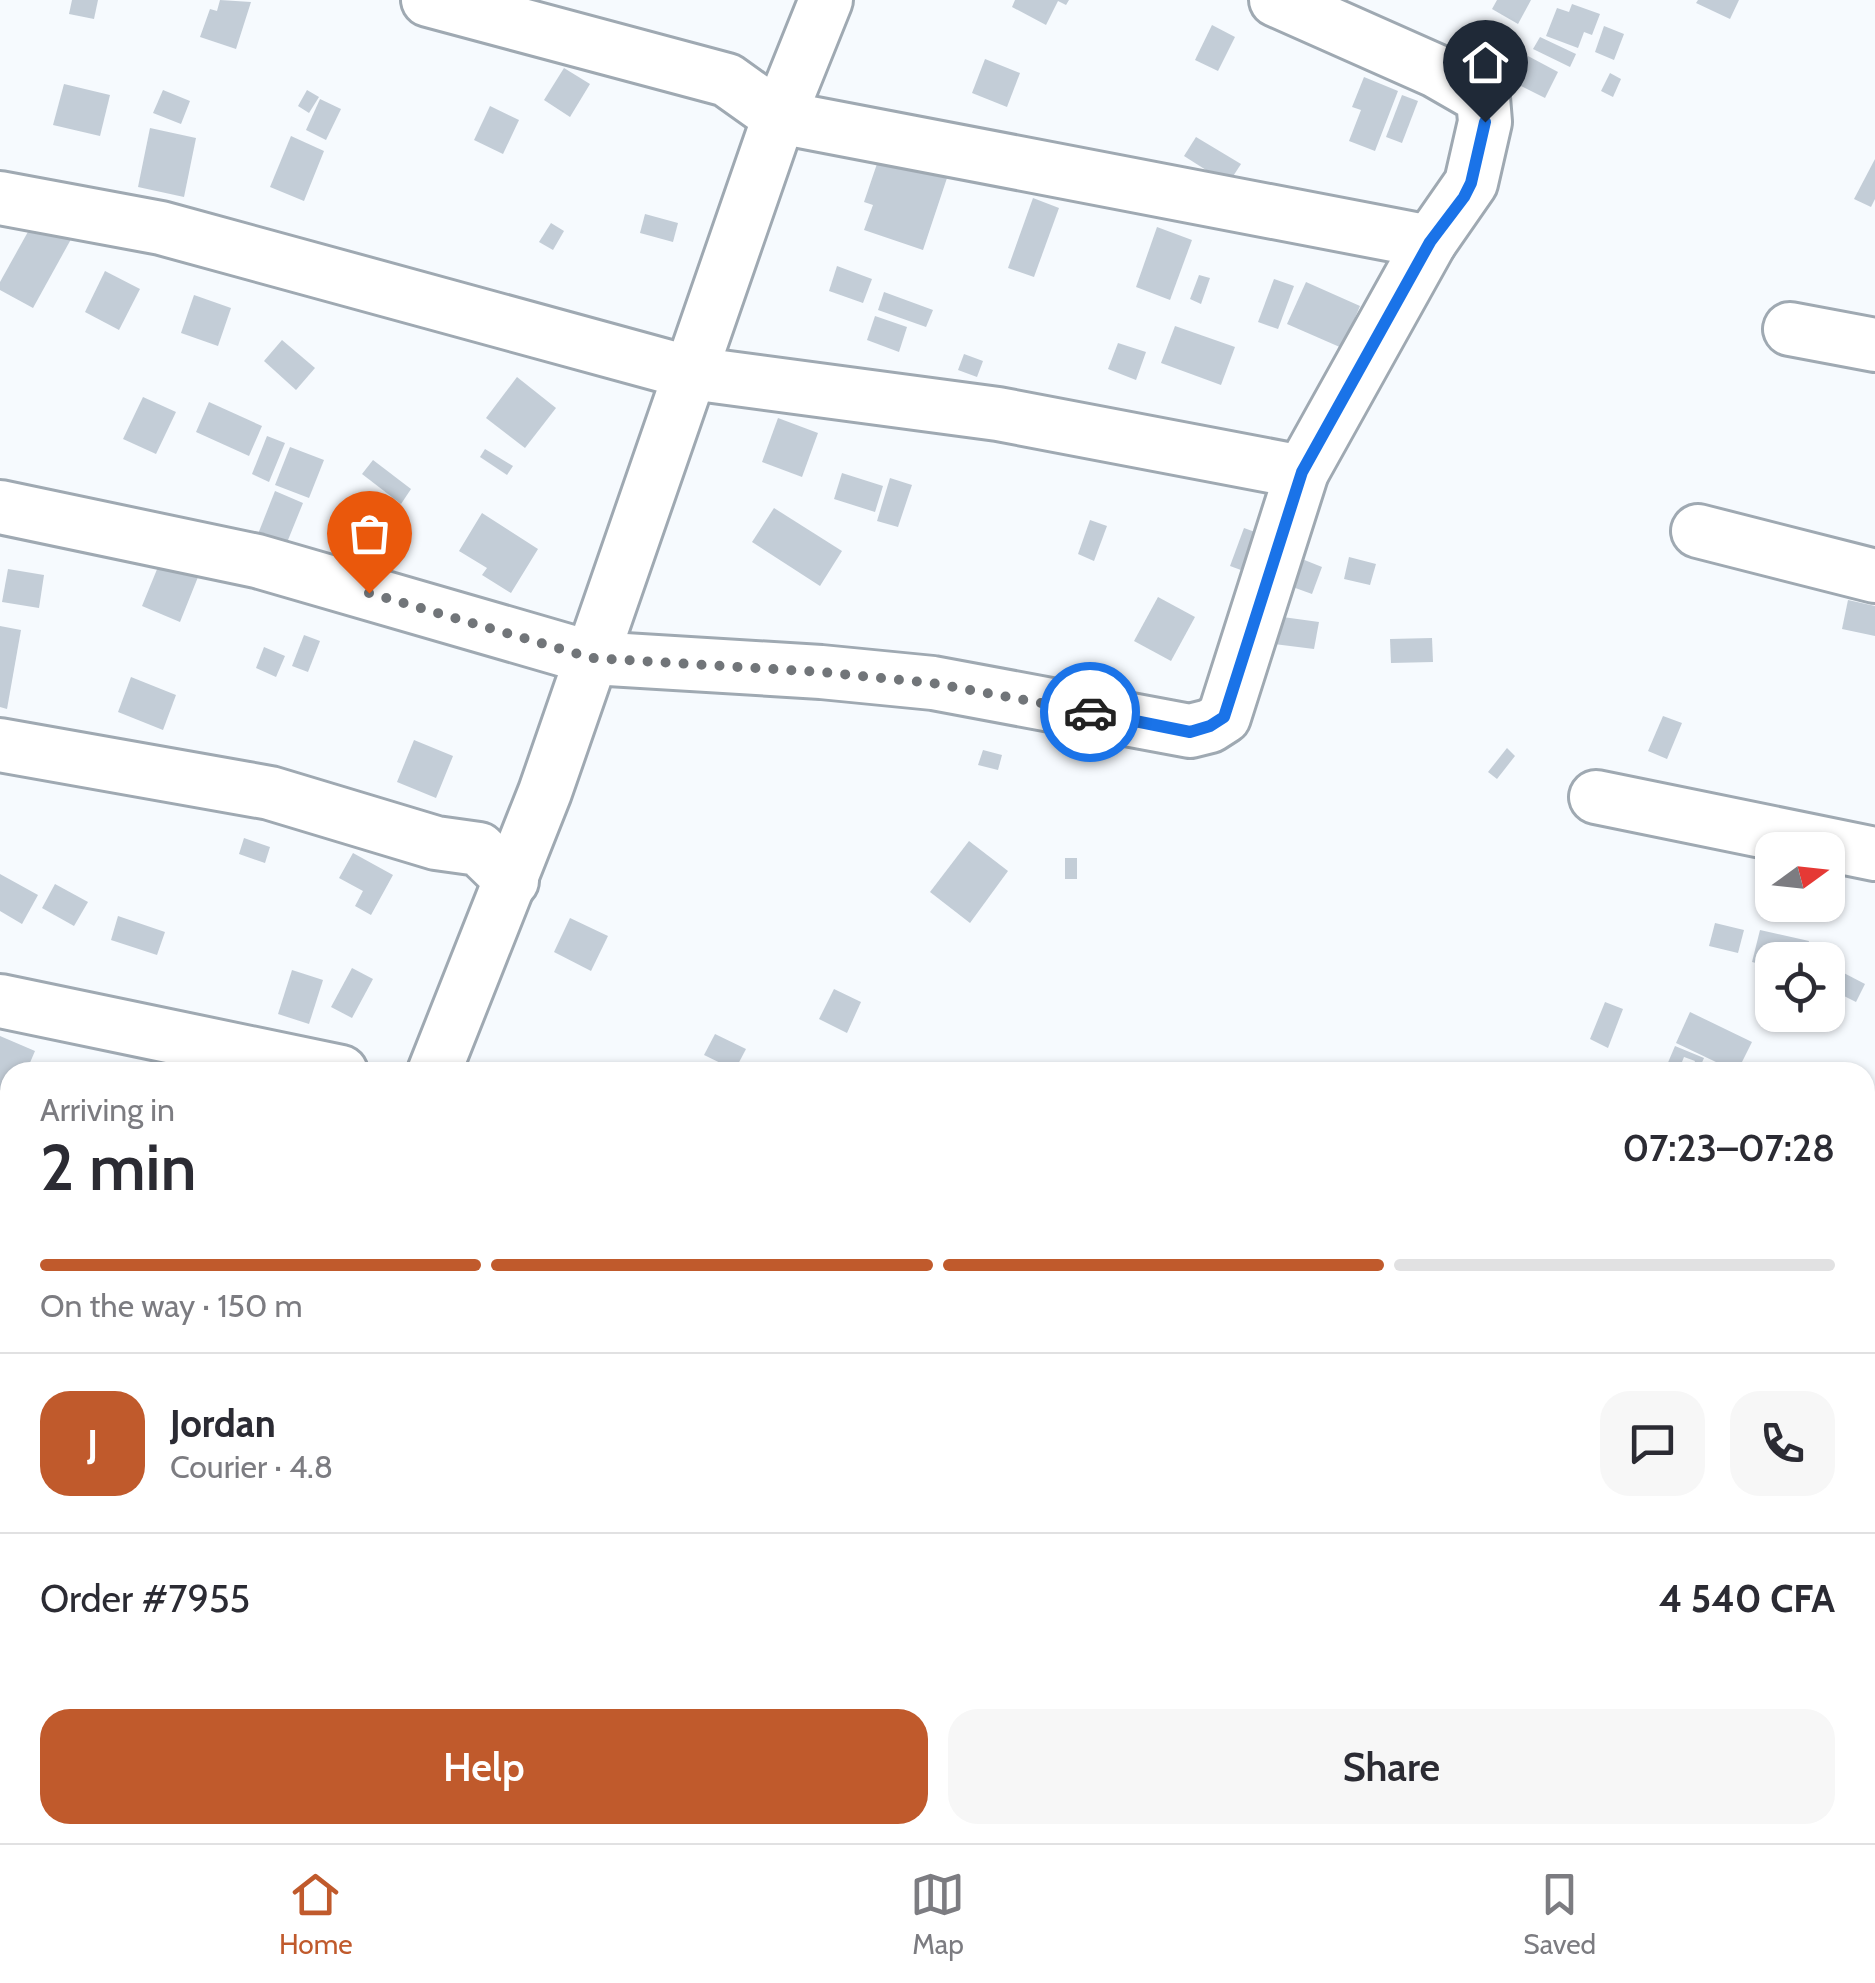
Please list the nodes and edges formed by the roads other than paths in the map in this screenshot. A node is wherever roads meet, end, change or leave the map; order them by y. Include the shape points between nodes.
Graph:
1 (428, 0) edge
2 (826, 0) edge
3 (1276, 0) edge
4 (779, 117) junction
5 (0, 198) edge
6 (1430, 242) junction
7 (1790, 329) dead end
8 (1875, 345) edge
9 (690, 373) junction
10 (1302, 472) junction
11 (0, 507) edge
12 (1698, 531) dead end
13 (1875, 576) edge
14 (592, 658) junction
15 (0, 745) edge
16 (1596, 797) dead end
17 (1875, 854) edge
18 (512, 881) junction
19 (0, 1002) edge
20 (293, 1062) edge
21 (438, 1062) edge

1 - 4 street via 727,80
2 - 4 street
3 - 6 street via 1483,98 1485,122 1471,183
4 - 6 street
4 - 9 street
5 - 9 street via 161,228
6 - 10 street
7 - 8 street
9 - 10 street via 998,414
9 - 14 street
10 - 14 street via 1224,717 1190,732 932,683
11 - 14 street via 257,561
12 - 13 street
14 - 18 street
15 - 18 street via 270,793 436,843 479,849
16 - 17 street
18 - 21 street
19 - 20 street

